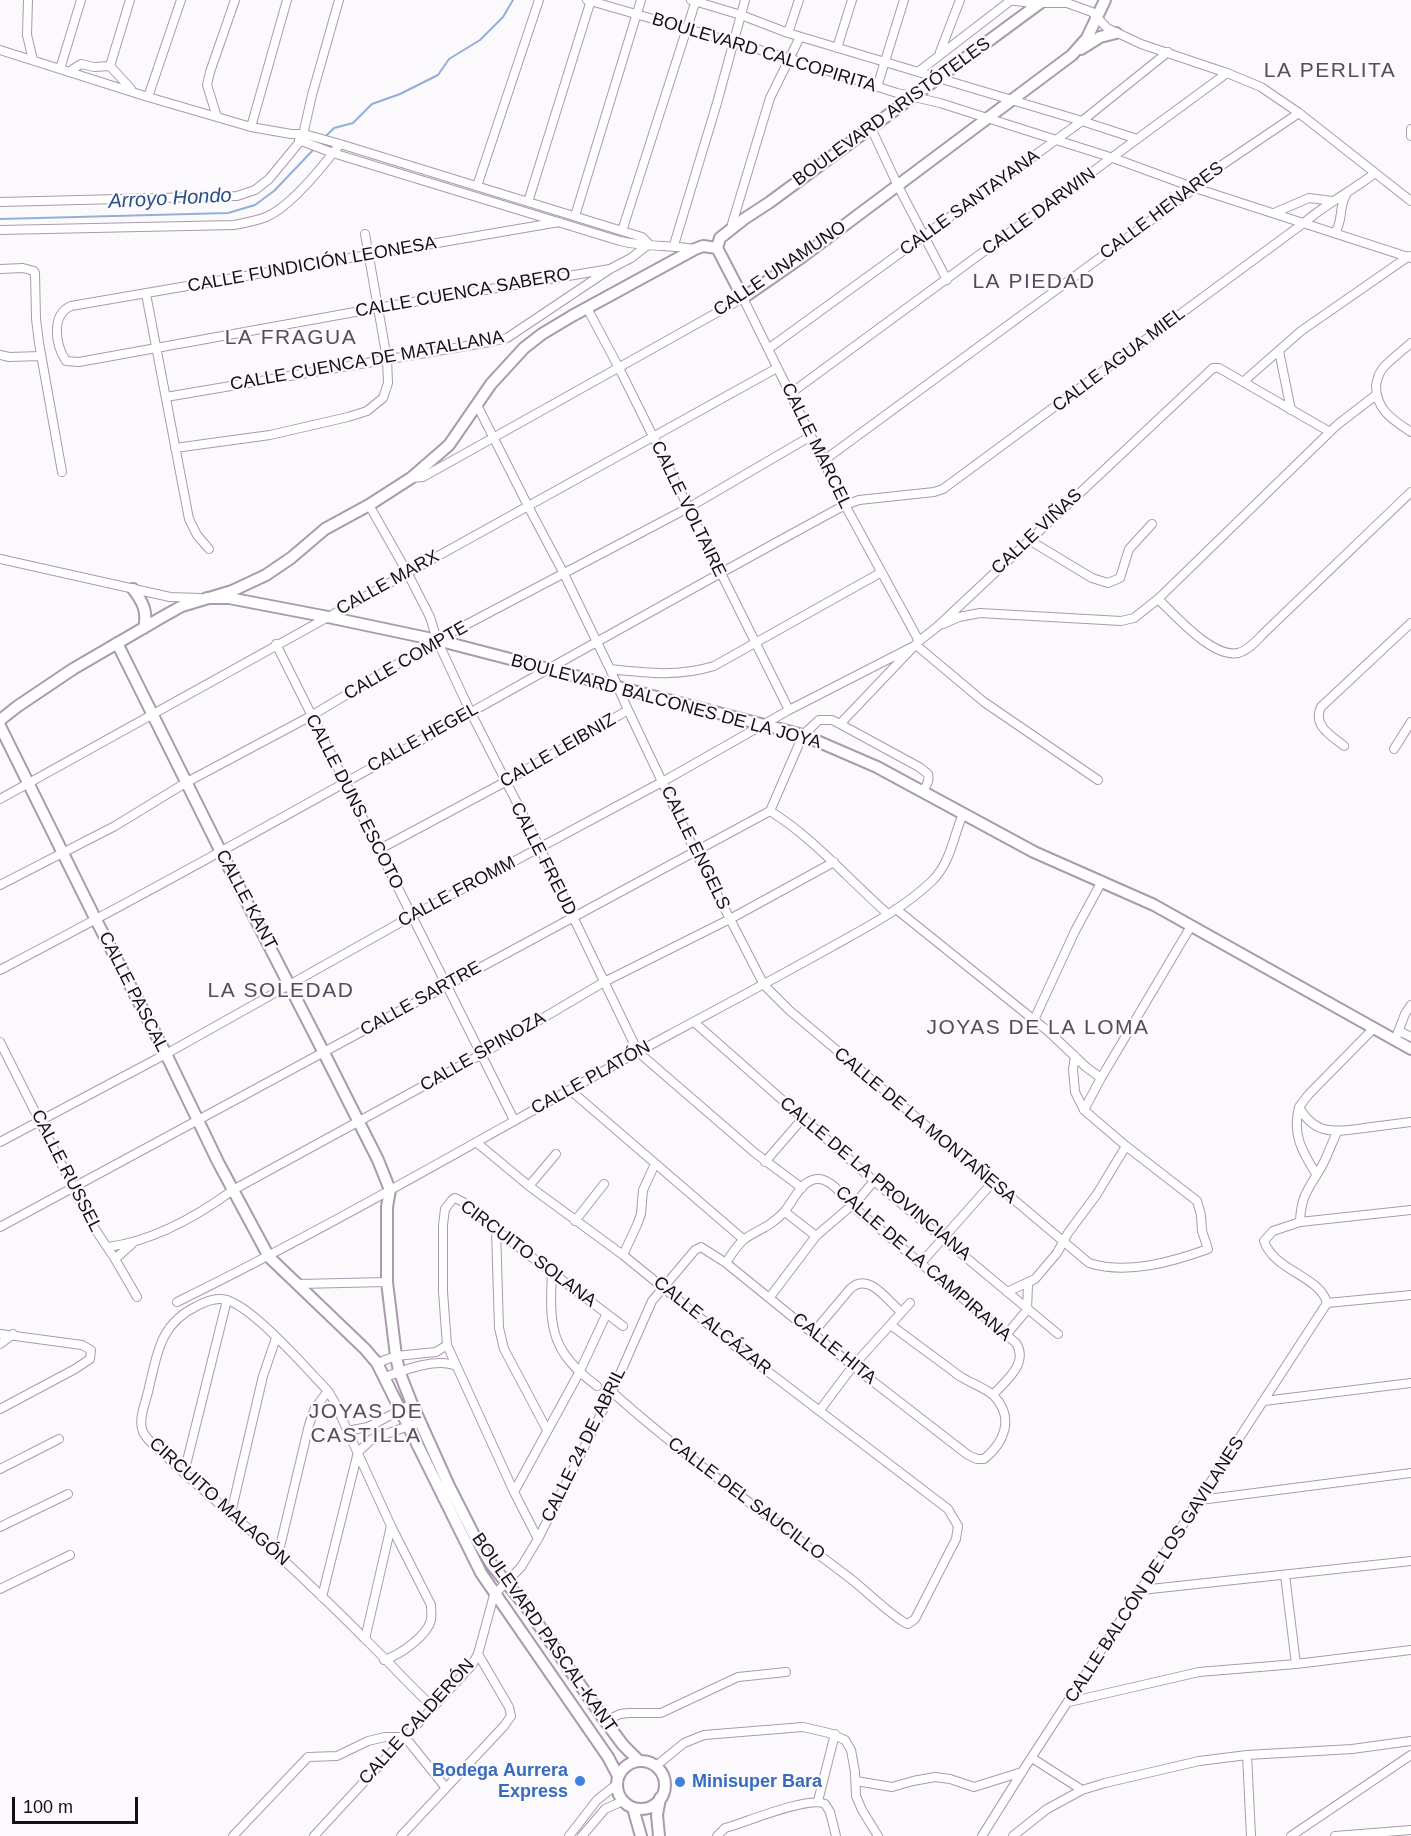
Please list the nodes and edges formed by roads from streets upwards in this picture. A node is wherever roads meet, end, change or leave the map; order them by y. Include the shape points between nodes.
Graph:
1 (28, 0) edge
2 (81, 0) edge
3 (130, 0) edge
4 (181, 0) edge
5 (236, 0) edge
6 (287, 0) edge
7 (339, 0) edge
8 (539, 0) edge
9 (589, 0) edge
10 (641, 0) edge
11 (694, 0) edge
12 (745, 0) edge
13 (799, 0) edge
14 (852, 0) edge
15 (904, 0) edge
16 (960, 0) edge
17 (1009, 0) edge
18 (1105, 0) edge
19 (1043, 1) edge
20 (637, 14) junction
21 (741, 15) junction
22 (1097, 16) junction
23 (686, 30) junction
24 (788, 33) junction
25 (1116, 33) junction
26 (800, 37) junction
27 (733, 43) junction
28 (837, 48) junction
29 (0, 50) edge
30 (1078, 50) junction
31 (1168, 52) junction
32 (939, 54) junction
33 (788, 58) junction
34 (33, 60) junction
35 (885, 62) junction
36 (110, 66) junction
37 (60, 69) junction
38 (70, 71) junction
39 (918, 72) junction
40 (1227, 72) junction
41 (939, 78) junction
42 (877, 87) junction
43 (131, 90) junction
44 (148, 97) junction
45 (913, 97) junction
46 (1012, 102) junction
47 (1299, 113) junction
48 (217, 117) junction
49 (989, 119) junction
50 (1082, 121) junction
51 (250, 126) junction
52 (871, 128) junction
53 (1411, 129) edge
54 (1411, 135) edge
55 (302, 138) junction
56 (1137, 139) junction
57 (1054, 141) junction
58 (340, 144) junction
59 (333, 153) junction
60 (1113, 158) junction
61 (1375, 173) junction
62 (477, 186) junction
63 (898, 186) junction
64 (1195, 188) junction
65 (1347, 193) junction
66 (1332, 201) junction
67 (1411, 201) edge
68 (0, 202) edge
69 (528, 202) junction
70 (1274, 213) junction
71 (575, 216) junction
72 (744, 219) junction
73 (559, 222) junction
74 (1305, 222) junction
75 (732, 224) junction
76 (0, 230) edge
77 (622, 231) junction
78 (1335, 232) junction
79 (365, 234) dead end
80 (924, 236) junction
81 (649, 244) junction
82 (674, 245) junction
83 (717, 248) junction
84 (695, 249) junction
85 (368, 256) junction
86 (1410, 257) edge
87 (0, 269) edge
88 (610, 269) junction
89 (947, 280) junction
90 (146, 294) junction
91 (743, 298) junction
92 (377, 308) junction
93 (587, 308) junction
94 (1411, 342) edge
95 (155, 347) junction
96 (768, 349) junction
97 (1279, 351) junction
98 (0, 355) edge
99 (41, 356) junction
100 (387, 359) junction
101 (69, 363) joint
102 (619, 368) junction
103 (777, 368) junction
104 (1243, 382) junction
105 (791, 393) junction
106 (1376, 395) junction
107 (166, 397) junction
108 (477, 405) junction
109 (1291, 410) junction
110 (1330, 432) junction
111 (1411, 432) edge
112 (811, 435) junction
113 (653, 437) junction
114 (494, 438) junction
115 (175, 448) junction
116 (823, 461) junction
117 (62, 472) dead end
118 (411, 478) junction
119 (1411, 492) edge
120 (369, 505) junction
121 (845, 505) junction
122 (528, 506) junction
123 (688, 508) junction
124 (1152, 524) dead end
125 (1029, 540) junction
126 (209, 549) dead end
127 (0, 559) edge
128 (408, 572) junction
129 (720, 573) junction
130 (880, 573) junction
131 (564, 574) junction
132 (133, 590) junction
133 (207, 598) junction
134 (1158, 599) junction
135 (328, 617) junction
136 (1411, 623) edge
137 (937, 627) junction
138 (144, 628) junction
139 (437, 640) junction
140 (596, 641) junction
141 (754, 643) junction
142 (918, 643) junction
143 (117, 644) junction
144 (276, 644) junction
145 (610, 669) junction
146 (547, 670) junction
147 (619, 687) junction
148 (628, 710) junction
149 (789, 710) junction
150 (470, 711) junction
151 (152, 715) junction
152 (311, 716) junction
153 (0, 720) edge
154 (1411, 722) edge
155 (764, 724) junction
156 (840, 724) junction
157 (0, 726) edge
158 (803, 735) junction
159 (1344, 746) dead end
160 (1394, 748) dead end
161 (1098, 780) dead end
162 (187, 782) junction
163 (344, 782) junction
164 (505, 782) junction
165 (662, 782) junction
166 (29, 783) junction
167 (923, 791) junction
168 (0, 799) edge
169 (770, 811) junction
170 (963, 814) junction
171 (540, 848) junction
172 (378, 850) junction
173 (695, 851) junction
174 (62, 852) junction
175 (221, 852) junction
176 (834, 862) junction
177 (1102, 881) junction
178 (0, 885) edge
179 (896, 909) junction
180 (888, 914) junction
181 (412, 916) junction
182 (573, 916) junction
183 (729, 919) junction
184 (96, 920) junction
185 (1191, 926) junction
186 (0, 970) edge
187 (604, 982) junction
188 (290, 984) junction
189 (447, 985) junction
190 (764, 985) junction
191 (1411, 1005) edge
192 (1034, 1020) junction
193 (694, 1022) junction
194 (1374, 1028) junction
195 (1397, 1036) junction
196 (1411, 1037) edge
197 (0, 1042) edge
198 (1411, 1049) edge
199 (638, 1052) junction
200 (3, 1053) edge
201 (324, 1053) junction
202 (165, 1054) junction
203 (482, 1054) junction
204 (1075, 1056) junction
205 (1101, 1078) junction
206 (570, 1090) junction
207 (1299, 1107) junction
208 (1084, 1110) junction
209 (803, 1118) junction
210 (40, 1120) junction
211 (197, 1120) junction
212 (514, 1120) junction
213 (1411, 1122) edge
214 (359, 1123) junction
215 (1337, 1132) junction
216 (0, 1142) edge
217 (476, 1142) junction
218 (1126, 1146) junction
219 (556, 1154) dead end
220 (765, 1162) junction
221 (655, 1164) junction
222 (1316, 1174) junction
223 (874, 1181) junction
224 (992, 1183) junction
225 (604, 1184) dead end
226 (529, 1186) junction
227 (802, 1188) junction
228 (74, 1189) junction
229 (233, 1190) junction
230 (390, 1190) junction
231 (851, 1205) junction
232 (1411, 1210) edge
233 (784, 1212) junction
234 (575, 1221) junction
235 (1300, 1222) junction
236 (0, 1227) edge
237 (496, 1230) junction
238 (816, 1236) junction
239 (943, 1238) junction
240 (743, 1239) junction
241 (1063, 1241) junction
242 (133, 1243) junction
243 (108, 1247) junction
244 (623, 1255) junction
245 (269, 1257) junction
246 (116, 1259) junction
247 (726, 1263) junction
248 (921, 1263) junction
249 (552, 1273) junction
250 (387, 1282) junction
251 (298, 1284) junction
252 (1028, 1284) junction
253 (664, 1288) junction
254 (1007, 1292) junction
255 (1411, 1295) edge
256 (137, 1297) dead end
257 (770, 1297) junction
258 (226, 1300) junction
259 (177, 1302) dead end
260 (909, 1303) dead end
261 (1327, 1303) junction
262 (1027, 1310) junction
263 (901, 1312) junction
264 (606, 1315) junction
265 (891, 1325) junction
266 (623, 1326) dead end
267 (813, 1333) junction
268 (0, 1334) edge
269 (13, 1334) junction
270 (1058, 1334) dead end
271 (1006, 1335) junction
272 (276, 1338) junction
273 (0, 1344) edge
274 (447, 1345) junction
275 (396, 1356) junction
276 (377, 1363) junction
277 (456, 1366) junction
278 (853, 1366) junction
279 (399, 1371) junction
280 (579, 1373) junction
281 (385, 1377) junction
282 (1411, 1383) edge
283 (597, 1386) dead end
284 (328, 1391) junction
285 (612, 1392) junction
286 (993, 1395) junction
287 (1264, 1401) junction
288 (412, 1404) junction
289 (0, 1409) edge
290 (399, 1409) junction
291 (820, 1410) junction
292 (420, 1422) junction
293 (407, 1426) junction
294 (547, 1430) junction
295 (347, 1431) junction
296 (59, 1439) dead end
297 (358, 1452) junction
298 (0, 1469) edge
299 (184, 1473) junction
300 (1411, 1473) edge
301 (514, 1492) junction
302 (68, 1494) dead end
303 (1200, 1500) junction
304 (948, 1509) joint
305 (231, 1513) junction
306 (391, 1526) junction
307 (0, 1527) edge
308 (538, 1539) junction
309 (70, 1555) dead end
310 (278, 1556) junction
311 (1411, 1561) edge
312 (1286, 1575) junction
313 (507, 1582) junction
314 (1, 1585) edge
315 (1141, 1590) junction
316 (494, 1594) junction
317 (322, 1597) junction
318 (366, 1639) junction
319 (1411, 1650) edge
320 (478, 1654) junction
321 (384, 1660) junction
322 (1296, 1664) junction
323 (786, 1672) dead end
324 (1069, 1702) junction
325 (432, 1707) junction
326 (605, 1721) junction
327 (835, 1734) junction
328 (405, 1737) junction
329 (1411, 1741) edge
330 (1247, 1755) junction
331 (1411, 1755) edge
332 (1032, 1758) junction
333 (639, 1761) junction
334 (656, 1766) junction
335 (1022, 1772) junction
336 (617, 1780) junction
337 (856, 1781) junction
338 (446, 1788) junction
339 (1082, 1790) junction
340 (660, 1798) junction
341 (818, 1801) junction
342 (623, 1802) junction
343 (633, 1808) junction
344 (1411, 1830) edge
345 (233, 1836) edge
346 (314, 1836) edge
347 (401, 1836) edge
348 (569, 1836) edge
349 (582, 1836) edge
350 (641, 1836) edge
351 (659, 1836) edge
352 (717, 1836) edge
353 (836, 1836) edge
354 (878, 1836) edge
355 (982, 1836) edge
356 (1013, 1836) edge
357 (1251, 1836) edge
358 (1291, 1836) edge
359 (1335, 1836) edge

1 - 34 street via 27,35
2 - 37 street
3 - 36 street
4 - 44 street
5 - 48 street via 207,85
6 - 51 street
7 - 55 street
8 - 62 street
9 - 20 street, BOULEVARD CALCOPIRITA
9 - 69 street
10 - 20 street
11 - 21 street, BOULEVARD CALCOPIRITA
11 - 23 street
12 - 21 street
13 - 24 street
14 - 28 street
15 - 35 street
16 - 32 street
17 - 19 street
17 - 32 street
18 - 22 street, CALLE UNAMUNO
19 - 22 street via 1067,3
19 - 41 street, BOULEVARD ARISTÓTELES
20 - 23 street, BOULEVARD CALCOPIRITA
20 - 71 street
21 - 24 street, BOULEVARD CALCOPIRITA
21 - 27 street
22 - 25 street
22 - 30 street, CALLE UNAMUNO
23 - 27 street, BOULEVARD CALCOPIRITA
23 - 77 street
24 - 26 street, BOULEVARD CALCOPIRITA
25 - 30 street
25 - 31 street
26 - 28 street, BOULEVARD CALCOPIRITA
26 - 33 street
27 - 33 street, BOULEVARD CALCOPIRITA
27 - 82 street
28 - 35 street, BOULEVARD CALCOPIRITA
29 - 34 street
30 - 46 street, CALLE UNAMUNO
31 - 40 street
31 - 50 street, CALLE SANTAYANA
32 - 39 street
33 - 42 street, BOULEVARD CALCOPIRITA
33 - 75 street via 762,121
34 - 37 street
35 - 39 street, BOULEVARD CALCOPIRITA
35 - 42 street
36 - 38 street via 79,64
36 - 43 street
37 - 38 street
38 - 43 street
39 - 41 street, BOULEVARD CALCOPIRITA
40 - 47 street via 1261,87
40 - 56 street, CALLE DARWIN
41 - 45 street, BOULEVARD ARISTÓTELES
41 - 46 street, BOULEVARD CALCOPIRITA
42 - 45 street, BOULEVARD CALCOPIRITA
43 - 44 street
44 - 48 street
45 - 49 street, BOULEVARD CALCOPIRITA
45 - 52 street, BOULEVARD ARISTÓTELES
46 - 49 street, CALLE UNAMUNO
46 - 50 street, BOULEVARD CALCOPIRITA
47 - 61 street
47 - 64 street, CALLE HENARES via 1213,171
48 - 51 street
49 - 57 street, BOULEVARD CALCOPIRITA
49 - 63 street, CALLE UNAMUNO
50 - 56 street, BOULEVARD CALCOPIRITA
50 - 57 street, CALLE SANTAYANA
51 - 55 street
52 - 63 street
52 - 72 street, BOULEVARD ARISTÓTELES
53 - 54 street
55 - 58 street via 316,137
55 - 59 street
55 - 68 street via 269,179 246,194
56 - 60 street, CALLE DARWIN
57 - 60 street, BOULEVARD CALCOPIRITA
57 - 80 street, CALLE SANTAYANA
58 - 59 street
58 - 62 street
59 - 73 street
59 - 76 street via 279,210 234,225
60 - 64 street, BOULEVARD CALCOPIRITA
60 - 89 street, CALLE DARWIN
61 - 65 street, CALLE AGUA MIEL
61 - 67 street
62 - 69 street
63 - 80 street
63 - 91 street, CALLE UNAMUNO
64 - 70 street, BOULEVARD CALCOPIRITA
64 - 116 street, CALLE HENARES
65 - 66 street, CALLE AGUA MIEL
65 - 78 street via 1342,202 1342,222
66 - 70 street via 1309,198
66 - 74 street, CALLE AGUA MIEL
69 - 71 street
70 - 74 street, BOULEVARD CALCOPIRITA
71 - 77 street
72 - 75 street, BOULEVARD ARISTÓTELES
72 - 83 street, BOULEVARD ARISTÓTELES via 718,240
73 - 81 street via 635,245
73 - 85 street, CALLE FUNDICIÓN LEONESA
74 - 78 street, BOULEVARD CALCOPIRITA
74 - 121 street, CALLE AGUA MIEL via 943,489
75 - 84 street, BOULEVARD ARISTÓTELES
77 - 81 street via 642,237
78 - 86 street, BOULEVARD CALCOPIRITA
79 - 85 street
80 - 89 street
80 - 96 street, CALLE SANTAYANA
81 - 82 street
81 - 88 street, CALLE CUENCA DE MATALLANA
82 - 84 street
83 - 84 street, BOULEVARD ARISTÓTELES
83 - 91 street, CALLE MARCEL
84 - 93 street, BOULEVARD ARISTÓTELES
85 - 90 street, CALLE FUNDICIÓN LEONESA
85 - 92 street
86 - 97 street via 1320,317
87 - 99 street via 23,268 36,273
88 - 92 street, CALLE CUENCA SABERO
88 - 100 street, CALLE CUENCA DE MATALLANA via 507,338
89 - 105 street, CALLE DARWIN
90 - 95 street
90 - 101 street, CALLE FUNDICIÓN LEONESA via 66,308 59,315 57,333 63,358
91 - 96 street, CALLE MARCEL
91 - 102 street, CALLE UNAMUNO
92 - 95 street, CALLE CUENCA SABERO
92 - 100 street
93 - 102 street, CALLE VOLTAIRE
93 - 108 street, BOULEVARD ARISTÓTELES via 524,348
94 - 106 street via 1383,368
95 - 101 street, CALLE CUENCA SABERO
95 - 107 street
96 - 103 street, CALLE MARCEL
97 - 104 street
97 - 109 street
98 - 99 street
99 - 117 street
100 - 107 street, CALLE CUENCA DE MATALLANA
100 - 115 street via 386,390 367,411 270,435
102 - 113 street, CALLE VOLTAIRE
102 - 114 street, CALLE UNAMUNO
103 - 105 street, CALLE MARCEL
103 - 113 street, CALLE MARX
104 - 109 street, CALLE VIÑAS
104 - 125 street, CALLE VIÑAS via 1219,368 1212,369
105 - 112 street, CALLE MARCEL
106 - 110 street
106 - 111 street via 1389,417
107 - 115 street
108 - 114 street
108 - 118 street, BOULEVARD ARISTÓTELES via 449,445
109 - 110 street, CALLE VIÑAS
110 - 134 street
112 - 116 street, CALLE MARCEL
112 - 123 street, CALLE COMPTE
113 - 122 street, CALLE MARX
113 - 123 street, CALLE VOLTAIRE
114 - 118 street, CALLE UNAMUNO via 423,477
114 - 122 street
115 - 126 street via 189,519
116 - 121 street, CALLE MARCEL
118 - 120 street, BOULEVARD ARISTÓTELES
119 - 134 street via 1244,651 1234,653 1209,645
120 - 128 street, CALLE FREUD
120 - 133 street, BOULEVARD ARISTÓTELES via 325,529 266,575
121 - 129 street, CALLE HEGEL
121 - 130 street, CALLE MARCEL
122 - 128 street, CALLE MARX
122 - 131 street
123 - 129 street, CALLE VOLTAIRE
123 - 131 street, CALLE COMPTE
124 - 125 street via 1129,549 1121,576 1108,583 1092,578
125 - 137 street, CALLE VIÑAS
127 - 132 street, BOULEVARD BALCONES DE LA JOYA
128 - 135 street, CALLE MARX
128 - 139 street, CALLE FREUD
129 - 140 street, CALLE HEGEL
129 - 141 street, CALLE VOLTAIRE
130 - 141 street
130 - 142 street, CALLE MARCEL
131 - 139 street, CALLE COMPTE
131 - 140 street
132 - 133 street, BOULEVARD BALCONES DE LA JOYA
132 - 138 street via 145,609
133 - 135 street, BOULEVARD BALCONES DE LA JOYA
133 - 138 street, BOULEVARD ARISTÓTELES via 182,606
134 - 137 street via 1134,618 1121,621 969,614
135 - 139 street, BOULEVARD BALCONES DE LA JOYA
135 - 144 street, CALLE MARX
136 - 159 street via 1319,712 1320,725
137 - 142 street, CALLE VIÑAS
138 - 143 street, BOULEVARD ARISTÓTELES
139 - 146 street, BOULEVARD BALCONES DE LA JOYA
139 - 150 street, CALLE FREUD
139 - 152 street, CALLE COMPTE
140 - 145 street, CALLE LEIBNIZ
140 - 146 street, CALLE HEGEL
141 - 145 street via 714,666 693,672
141 - 149 street, CALLE VOLTAIRE
142 - 149 street, CALLE FROMM
142 - 156 street, CALLE VIÑAS
142 - 161 street via 984,702
143 - 151 street, CALLE KANT
143 - 153 street, BOULEVARD ARISTÓTELES via 39,691
144 - 151 street, CALLE MARX
144 - 152 street, CALLE DUNS ESCOTO
145 - 147 street, CALLE LEIBNIZ
146 - 147 street, BOULEVARD BALCONES DE LA JOYA
146 - 150 street, CALLE HEGEL
147 - 148 street, CALLE LEIBNIZ
147 - 155 street, BOULEVARD BALCONES DE LA JOYA
148 - 164 street, CALLE LEIBNIZ
148 - 165 street, CALLE ENGELS
149 - 155 street, CALLE FROMM
150 - 163 street, CALLE HEGEL
150 - 164 street, CALLE FREUD
151 - 162 street, CALLE KANT
151 - 166 street, CALLE MARX
152 - 162 street, CALLE COMPTE
152 - 163 street, CALLE DUNS ESCOTO
154 - 160 street
155 - 158 street, BOULEVARD BALCONES DE LA JOYA
155 - 165 street, CALLE FROMM
156 - 158 street via 819,720
156 - 167 street via 924,770 929,777
157 - 166 street, CALLE PASCAL
158 - 167 street, BOULEVARD BALCONES DE LA JOYA via 878,766
158 - 169 street
162 - 174 street, CALLE COMPTE via 115,826
162 - 175 street, CALLE KANT
163 - 172 street, CALLE DUNS ESCOTO
163 - 175 street, CALLE HEGEL
164 - 171 street, CALLE FREUD
164 - 172 street, CALLE LEIBNIZ
165 - 171 street, CALLE FROMM
165 - 173 street, CALLE ENGELS
166 - 168 street, CALLE MARX
166 - 174 street, CALLE PASCAL
167 - 170 street, BOULEVARD BALCONES DE LA JOYA
169 - 173 street, CALLE SARTRE
169 - 176 street
170 - 177 street, BOULEVARD BALCONES DE LA JOYA via 1034,852
170 - 179 street, CALLE PLATÓN via 944,866 933,880
171 - 181 street, CALLE FROMM
171 - 182 street, CALLE FREUD
172 - 181 street, CALLE DUNS ESCOTO
173 - 182 street, CALLE SARTRE
173 - 183 street, CALLE ENGELS
174 - 178 street, CALLE COMPTE
174 - 184 street, CALLE PASCAL
175 - 184 street, CALLE HEGEL
175 - 188 street, CALLE KANT
176 - 180 street
176 - 183 street, CALLE SPINOZA
177 - 185 street, BOULEVARD BALCONES DE LA JOYA
177 - 192 street
179 - 180 street, CALLE PLATÓN
179 - 192 street
180 - 190 street, CALLE PLATÓN
181 - 188 street, CALLE FROMM
181 - 189 street, CALLE DUNS ESCOTO
182 - 187 street, CALLE FREUD
182 - 189 street, CALLE SARTRE
183 - 187 street, CALLE SPINOZA
183 - 190 street, CALLE ENGELS
184 - 186 street, CALLE HEGEL
184 - 202 street, CALLE PASCAL
185 - 194 street, BOULEVARD BALCONES DE LA JOYA
185 - 205 street
187 - 199 street, CALLE FREUD
187 - 203 street, CALLE SPINOZA
188 - 201 street, CALLE KANT
188 - 202 street, CALLE FROMM
189 - 201 street, CALLE SARTRE
189 - 203 street, CALLE DUNS ESCOTO
190 - 193 street, CALLE PLATÓN
190 - 224 street, CALLE DE LA MONTAÑESA
191 - 195 street
192 - 204 street
193 - 199 street, CALLE PLATÓN
193 - 209 street, CALLE DE LA PROVINCIANA
194 - 195 street, BOULEVARD BALCONES DE LA JOYA
194 - 207 street
195 - 196 street, BOULEVARD BALCONES DE LA JOYA
195 - 198 street, BOULEVARD BALCONES DE LA JOYA
197 - 200 street, CALLE RUSSEL
199 - 206 street, CALLE PLATÓN
199 - 220 street
200 - 210 street, CALLE RUSSEL
201 - 211 street, CALLE SARTRE
201 - 214 street, CALLE KANT
202 - 210 street, CALLE FROMM
202 - 211 street, CALLE PASCAL
203 - 212 street, CALLE DUNS ESCOTO
203 - 214 street, CALLE SPINOZA
204 - 205 street
204 - 208 street via 1075,1092
205 - 208 street
206 - 212 street, CALLE PLATÓN
206 - 221 street
207 - 215 street via 1315,1126
207 - 222 street via 1296,1131
208 - 218 street
209 - 220 street
209 - 223 street, CALLE DE LA PROVINCIANA
210 - 216 street, CALLE FROMM
210 - 228 street, CALLE RUSSEL
211 - 228 street, CALLE SARTRE
211 - 229 street, CALLE PASCAL
212 - 217 street, CALLE PLATÓN
213 - 215 street
214 - 229 street, CALLE SPINOZA
214 - 230 street, CALLE KANT
215 - 222 street
217 - 226 street, CALLE ALCÁZAR
217 - 230 street, CALLE PLATÓN
218 - 241 street
218 - 241 street, CALLE DE LA MONTAÑESA via 1197,1201 1208,1249 1126,1269 1089,1263
219 - 226 street
220 - 227 street
221 - 240 street
221 - 244 street via 644,1190 638,1225
222 - 235 street via 1303,1197
223 - 231 street
223 - 239 street, CALLE DE LA PROVINCIANA
224 - 239 street
224 - 241 street, CALLE DE LA MONTAÑESA
225 - 234 street
226 - 234 street, CALLE ALCÁZAR
227 - 231 street, CALLE DE LA CAMPIRANA via 811,1180 826,1180
227 - 233 street
228 - 236 street, CALLE SARTRE
228 - 243 street, CALLE RUSSEL
229 - 242 street, CALLE SPINOZA via 197,1215
229 - 245 street, CALLE PASCAL
230 - 245 street, CALLE PLATÓN
230 - 250 street, BOULEVARD PASCAL-KANT
231 - 238 street
231 - 248 street, CALLE DE LA CAMPIRANA
232 - 235 street
233 - 238 street
233 - 240 street via 768,1227
234 - 244 street, CALLE ALCÁZAR
235 - 261 street via 1273,1231 1264,1241 1267,1251 1317,1287
237 - 249 street, CIRCUITO SOLANA
237 - 274 street, CIRCUITO SOLANA via 459,1199 452,1200 445,1209 443,1292
237 - 294 street via 504,1349
238 - 257 street
239 - 248 street
239 - 254 street, CALLE DE LA PROVINCIANA
240 - 247 street
241 - 252 street
242 - 243 street, CALLE SPINOZA
242 - 246 street, CALLE SPINOZA
243 - 246 street, CALLE RUSSEL
244 - 253 street, CALLE ALCÁZAR
245 - 251 street, BOULEVARD PASCAL-KANT
245 - 259 street, CALLE PLATÓN
246 - 256 street, CALLE RUSSEL
247 - 253 street, CALLE HITA via 701,1247 690,1254
247 - 257 street, CALLE HITA
248 - 271 street, CALLE DE LA CAMPIRANA
249 - 264 street, CIRCUITO SOLANA
249 - 280 street via 551,1324 564,1354
250 - 251 street
250 - 275 street, BOULEVARD PASCAL-KANT
251 - 276 street, BOULEVARD PASCAL-KANT
252 - 254 street
252 - 262 street
253 - 285 street, CALLE 24 DE ABRIL via 652,1301
253 - 291 street, CALLE ALCÁZAR
254 - 262 street, CALLE DE LA PROVINCIANA
255 - 261 street
257 - 267 street, CALLE HITA
258 - 272 street via 240,1306
258 - 299 street
258 - 299 street, CIRCUITO MALAGÓN via 202,1303 169,1326 143,1409 143,1432
260 - 263 street
261 - 287 street, CALLE BALCÓN DE LOS GAVILANES
262 - 270 street, CALLE DE LA PROVINCIANA
262 - 271 street
263 - 265 street
263 - 267 street via 870,1284 855,1283
264 - 266 street, CIRCUITO SOLANA
264 - 280 street, CIRCUITO SOLANA
265 - 278 street
265 - 286 street
267 - 278 street, CALLE HITA
268 - 269 street
269 - 273 street
269 - 289 street via 82,1345 91,1350 90,1359
271 - 286 street, CALLE DE LA CAMPIRANA via 1018,1347 1020,1363
272 - 284 street
272 - 305 street via 263,1376
274 - 275 street via 436,1353
274 - 277 street, CIRCUITO SOLANA
275 - 276 street
275 - 279 street, BOULEVARD PASCAL-KANT
276 - 281 street, BOULEVARD PASCAL-KANT
277 - 279 street via 441,1362
277 - 301 street, CIRCUITO SOLANA
278 - 286 street, CALLE HITA via 977,1459 984,1460 1004,1434 1005,1414
278 - 291 street
279 - 281 street
279 - 288 street, BOULEVARD PASCAL-KANT
280 - 283 street
280 - 294 street, CIRCUITO SOLANA
281 - 290 street, BOULEVARD PASCAL-KANT
282 - 287 street
284 - 295 street
284 - 310 street via 315,1408 309,1425
285 - 304 street, CALLE DEL SAUCILLO via 666,1440 904,1623 915,1619 956,1539 958,1526
285 - 308 street, CALLE 24 DE ABRIL
287 - 303 street, CALLE BALCÓN DE LOS GAVILANES
288 - 290 street
288 - 292 street, BOULEVARD PASCAL-KANT
290 - 293 street, BOULEVARD PASCAL-KANT
290 - 295 street via 368,1428
291 - 304 street, CALLE ALCÁZAR
292 - 293 street
292 - 313 street, BOULEVARD PASCAL-KANT via 477,1541
293 - 297 street via 372,1439
293 - 316 street, BOULEVARD PASCAL-KANT
294 - 301 street, CIRCUITO SOLANA
295 - 297 street
296 - 298 street
297 - 306 street
297 - 317 street
299 - 305 street, CIRCUITO MALAGÓN
300 - 303 street
301 - 308 street, CIRCUITO SOLANA
302 - 307 street
303 - 315 street, CALLE BALCÓN DE LOS GAVILANES
305 - 310 street, CIRCUITO MALAGÓN
306 - 318 street
306 - 321 street via 428,1597 432,1617 421,1635 396,1656
308 - 313 street, CALLE 24 DE ABRIL
309 - 314 street
310 - 317 street, CIRCUITO MALAGÓN
311 - 312 street
312 - 315 street
312 - 322 street
313 - 316 street, CALLE 24 DE ABRIL
313 - 326 street, BOULEVARD PASCAL-KANT
315 - 324 street, CALLE BALCÓN DE LOS GAVILANES
316 - 320 street, CALLE CALDERÓN
316 - 336 street, BOULEVARD PASCAL-KANT via 608,1757
317 - 318 street, CIRCUITO MALAGÓN
318 - 321 street, CIRCUITO MALAGÓN
319 - 322 street
320 - 325 street, CALLE CALDERÓN via 463,1676
320 - 338 street via 511,1712 509,1720
321 - 325 street, CIRCUITO MALAGÓN
322 - 324 street via 1199,1672
323 - 326 street via 747,1674 661,1713 620,1714
324 - 332 street, CALLE BALCÓN DE LOS GAVILANES
325 - 328 street, CALLE CALDERÓN
326 - 333 street, BOULEVARD PASCAL-KANT
327 - 334 street via 803,1727 704,1736 684,1743
327 - 337 street via 845,1740 850,1750
327 - 341 street
328 - 338 street
328 - 345 street via 375,1739 337,1756 308,1757
328 - 346 street, CALLE CALDERÓN
329 - 330 street
330 - 339 street via 1199,1761
330 - 357 street
331 - 358 street
332 - 335 street, CALLE BALCÓN DE LOS GAVILANES
332 - 339 street
333 - 334 street
333 - 336 street via 623,1768
334 - 340 street via 664,1782
335 - 337 street via 974,1787 936,1777 892,1787
335 - 355 street, CALLE BALCÓN DE LOS GAVILANES
336 - 342 street
336 - 348 street
337 - 354 street via 856,1796
338 - 347 street
339 - 356 street via 1047,1809
340 - 343 street via 643,1809
340 - 351 street
341 - 352 street via 725,1828
341 - 353 street via 830,1812
342 - 343 street
342 - 349 street via 605,1809
343 - 350 street
344 - 359 street

